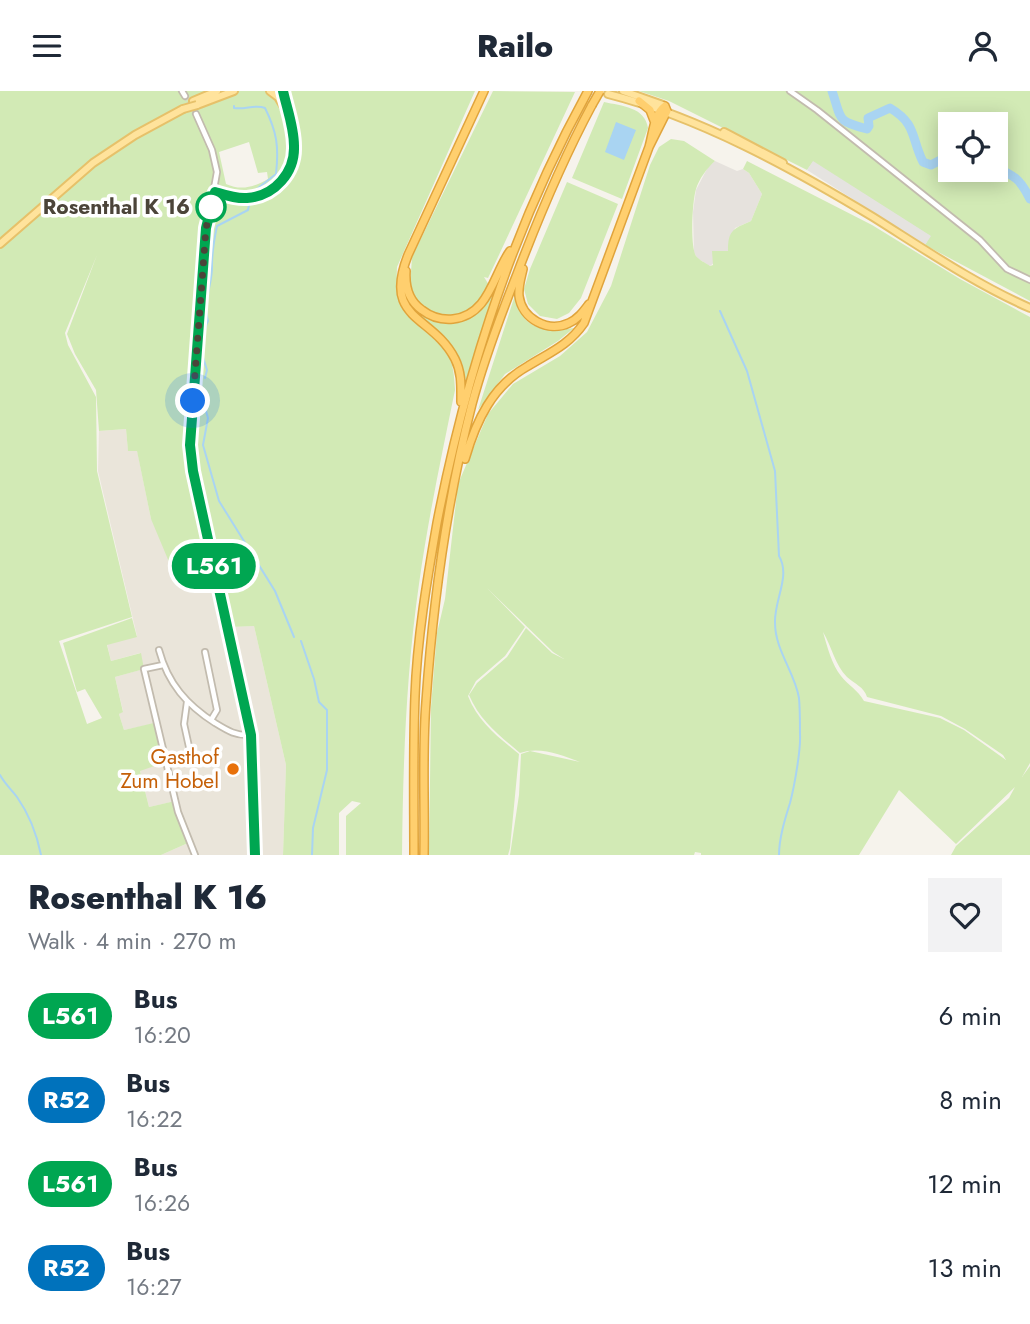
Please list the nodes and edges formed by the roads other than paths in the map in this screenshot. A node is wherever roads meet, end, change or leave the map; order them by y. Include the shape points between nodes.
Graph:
1 (217, 91) edge
2 (234, 91) edge
3 (270, 91) edge
4 (283, 91) edge
5 (482, 91) edge
6 (588, 91) edge
7 (623, 91) edge
8 (790, 91) edge
9 (604, 92) edge
10 (639, 101) junction
11 (195, 103) junction
12 (664, 108) junction
13 (196, 114) tunnel mouth
14 (289, 119) junction
15 (655, 124) junction
16 (649, 147) junction
17 (215, 192) junction
18 (530, 241) junction
19 (0, 244) edge
20 (515, 245) junction
21 (408, 255) junction
22 (1030, 280) edge
23 (593, 298) junction
24 (1030, 308) edge
25 (461, 413) junction
26 (454, 489) junction
27 (159, 650) dead end
28 (205, 652) dead end
29 (163, 664) junction
30 (187, 702) junction
31 (211, 720) junction
32 (251, 735) junction
33 (191, 757) dead end
34 (195, 855) edge
35 (255, 855) edge
36 (414, 855) edge
37 (424, 855) edge

1 - 11 main road
2 - 11 main road
3 - 14 main road
4 - 14 main road
5 - 21 highway
6 - 20 highway
7 - 12 main road
8 - 22 street via 980,240 1007,269
9 - 10 main road
9 - 18 highway, bridge via 558,173
10 - 12 main road
10 - 15 highway via 650,110
11 - 19 main road, bridge via 93,163
12 - 15 highway
12 - 16 highway
12 - 24 main road via 789,168
13 - 17 street via 216,164
14 - 17 main road via 293,158 280,183 247,198
15 - 16 highway
16 - 23 highway
17 - 32 street via 206,228 190,445
18 - 23 highway via 519,288 529,316 545,325 564,325 577,318
18 - 26 highway via 492,338
20 - 21 highway via 483,301 466,315 451,319 426,313 411,298 405,278
20 - 25 highway
21 - 25 highway via 400,279 403,300 454,357 461,379
23 - 26 highway via 587,317 571,339 520,370 494,395 475,429
25 - 36 highway via 422,620 415,695
26 - 37 highway via 426,704
27 - 29 street
28 - 31 street via 217,710
29 - 30 street
29 - 34 street via 144,669 178,812
30 - 31 street
30 - 33 street via 184,724
31 - 32 street via 237,735
32 - 35 street

